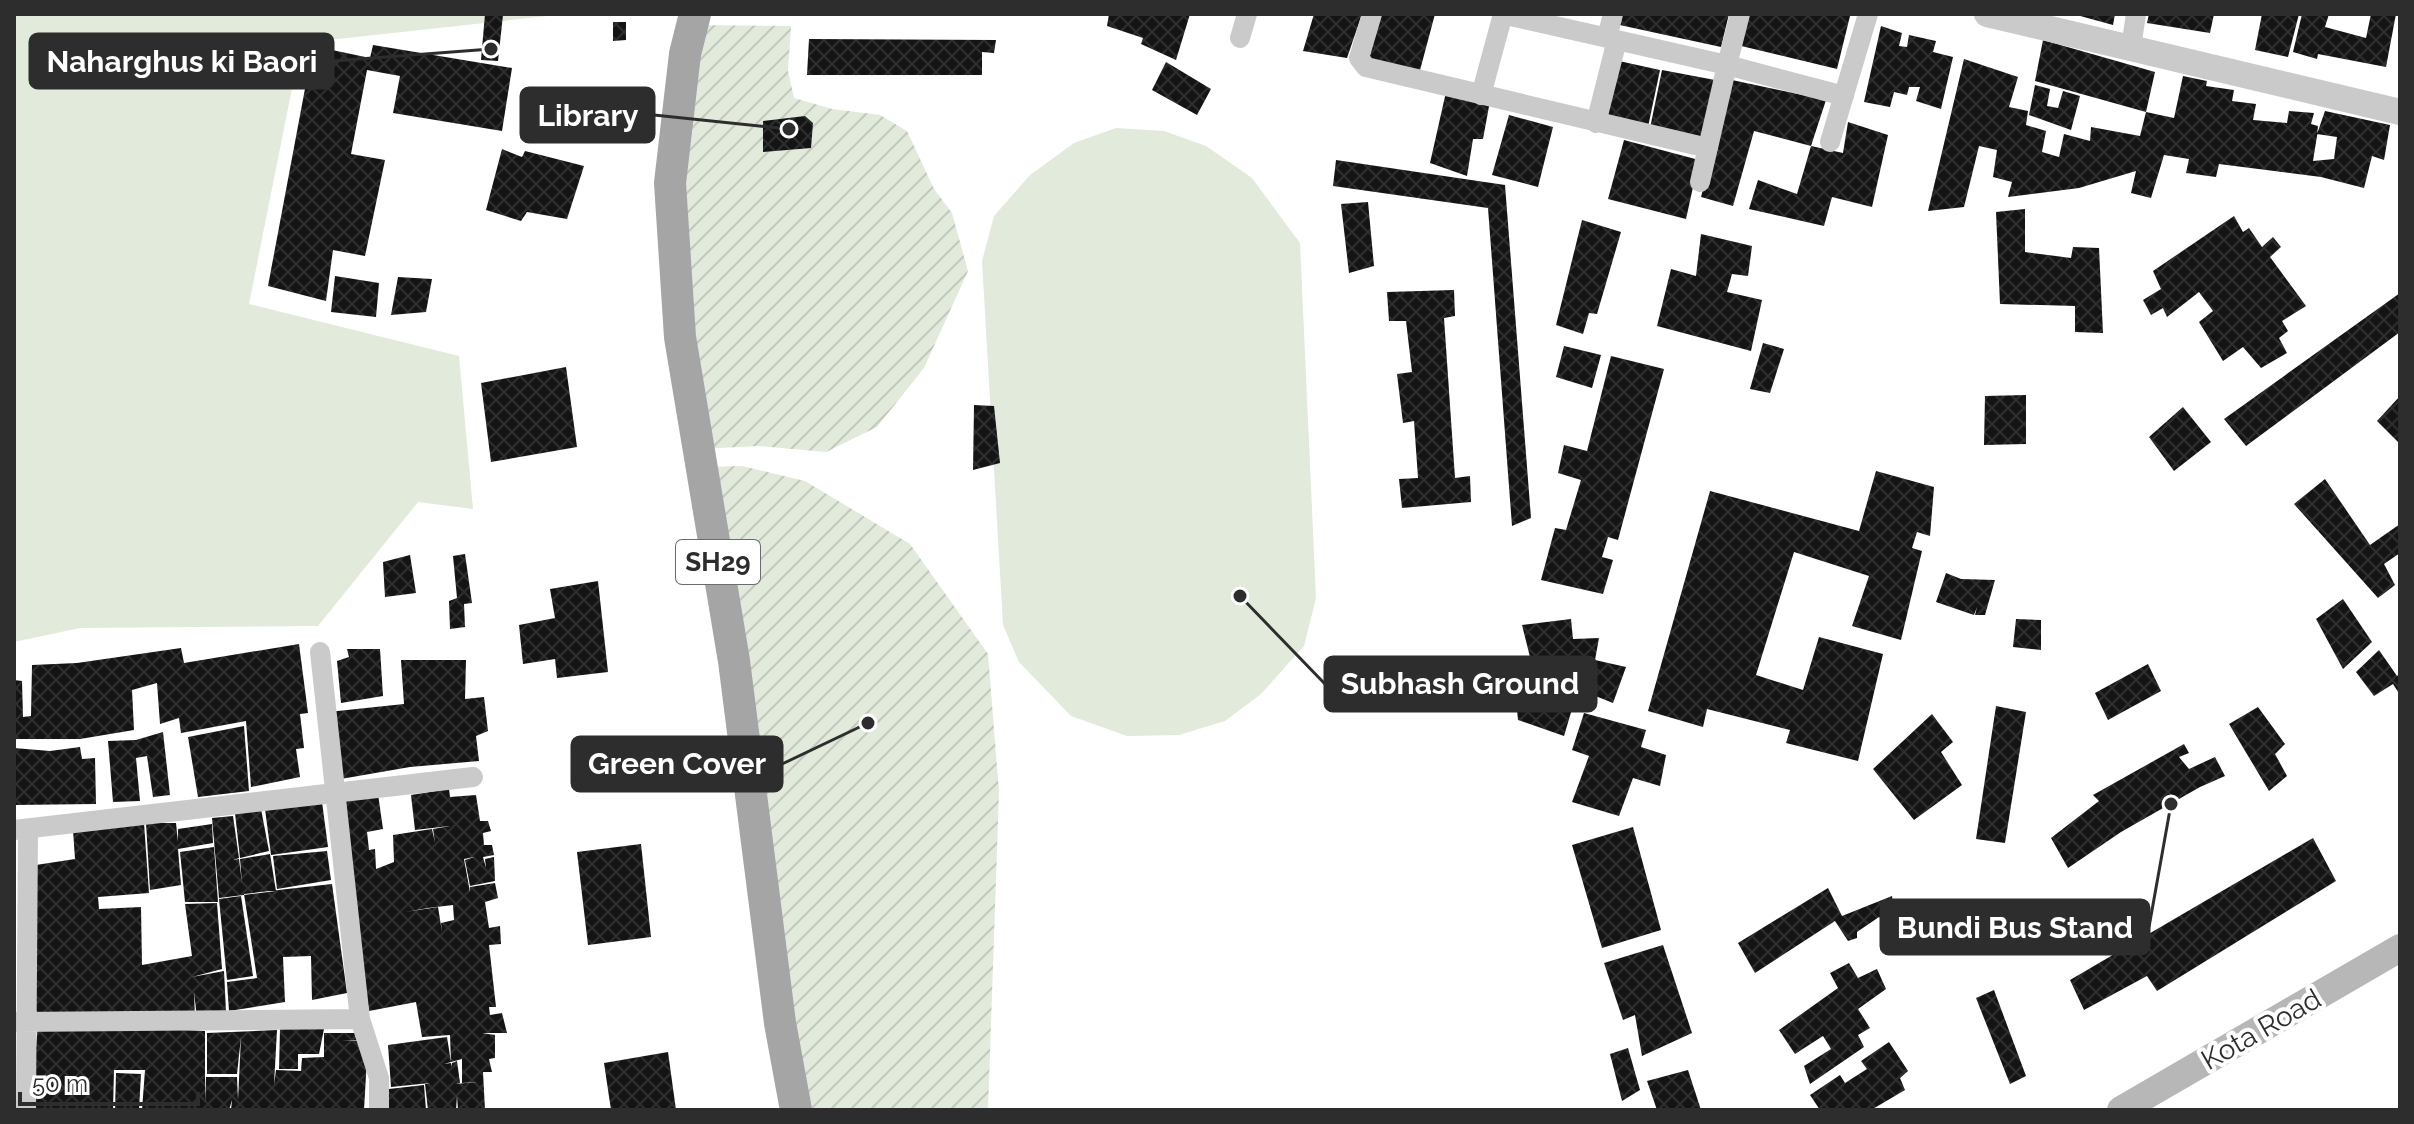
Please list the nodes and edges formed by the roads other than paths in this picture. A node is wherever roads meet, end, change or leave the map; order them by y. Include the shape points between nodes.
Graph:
1 (695, 14) edge
2 (1247, 14) edge
3 (1372, 14) edge
4 (1503, 14) edge
5 (1613, 14) edge
6 (1740, 14) edge
7 (1868, 14) edge
8 (1987, 14) edge
9 (2136, 14) edge
10 (1240, 38) dead end
11 (1612, 39) junction
12 (2131, 48) junction
13 (1727, 65) junction
14 (1481, 95) junction
15 (1844, 96) junction
16 (2400, 112) edge
17 (1596, 123) junction
18 (1830, 142) dead end
19 (1708, 148) junction
20 (1700, 182) dead end
21 (320, 652) dead end
22 (473, 777) dead end
23 (336, 790) junction
24 (21, 830) edge
25 (2400, 948) edge
26 (360, 1019) junction
27 (21, 1022) edge
28 (26, 1110) edge
29 (379, 1110) edge
30 (796, 1110) edge
31 (2121, 1110) edge

1 - 30 main road, SH29 via 685,54 670,183 680,337 734,661
2 - 10 street
3 - 14 street via 1361,64
4 - 11 street
4 - 14 street
5 - 11 street
6 - 13 street
7 - 15 street
8 - 12 street
9 - 12 street
11 - 13 street
11 - 17 street
12 - 16 street
13 - 15 street
13 - 19 street
14 - 17 street
15 - 18 street
17 - 19 street
19 - 20 street
21 - 23 street
22 - 23 street
23 - 24 street
23 - 26 street
24 - 27 street
25 - 31 main road, Kota Road
26 - 27 street
26 - 29 street via 379,1078
27 - 28 street

